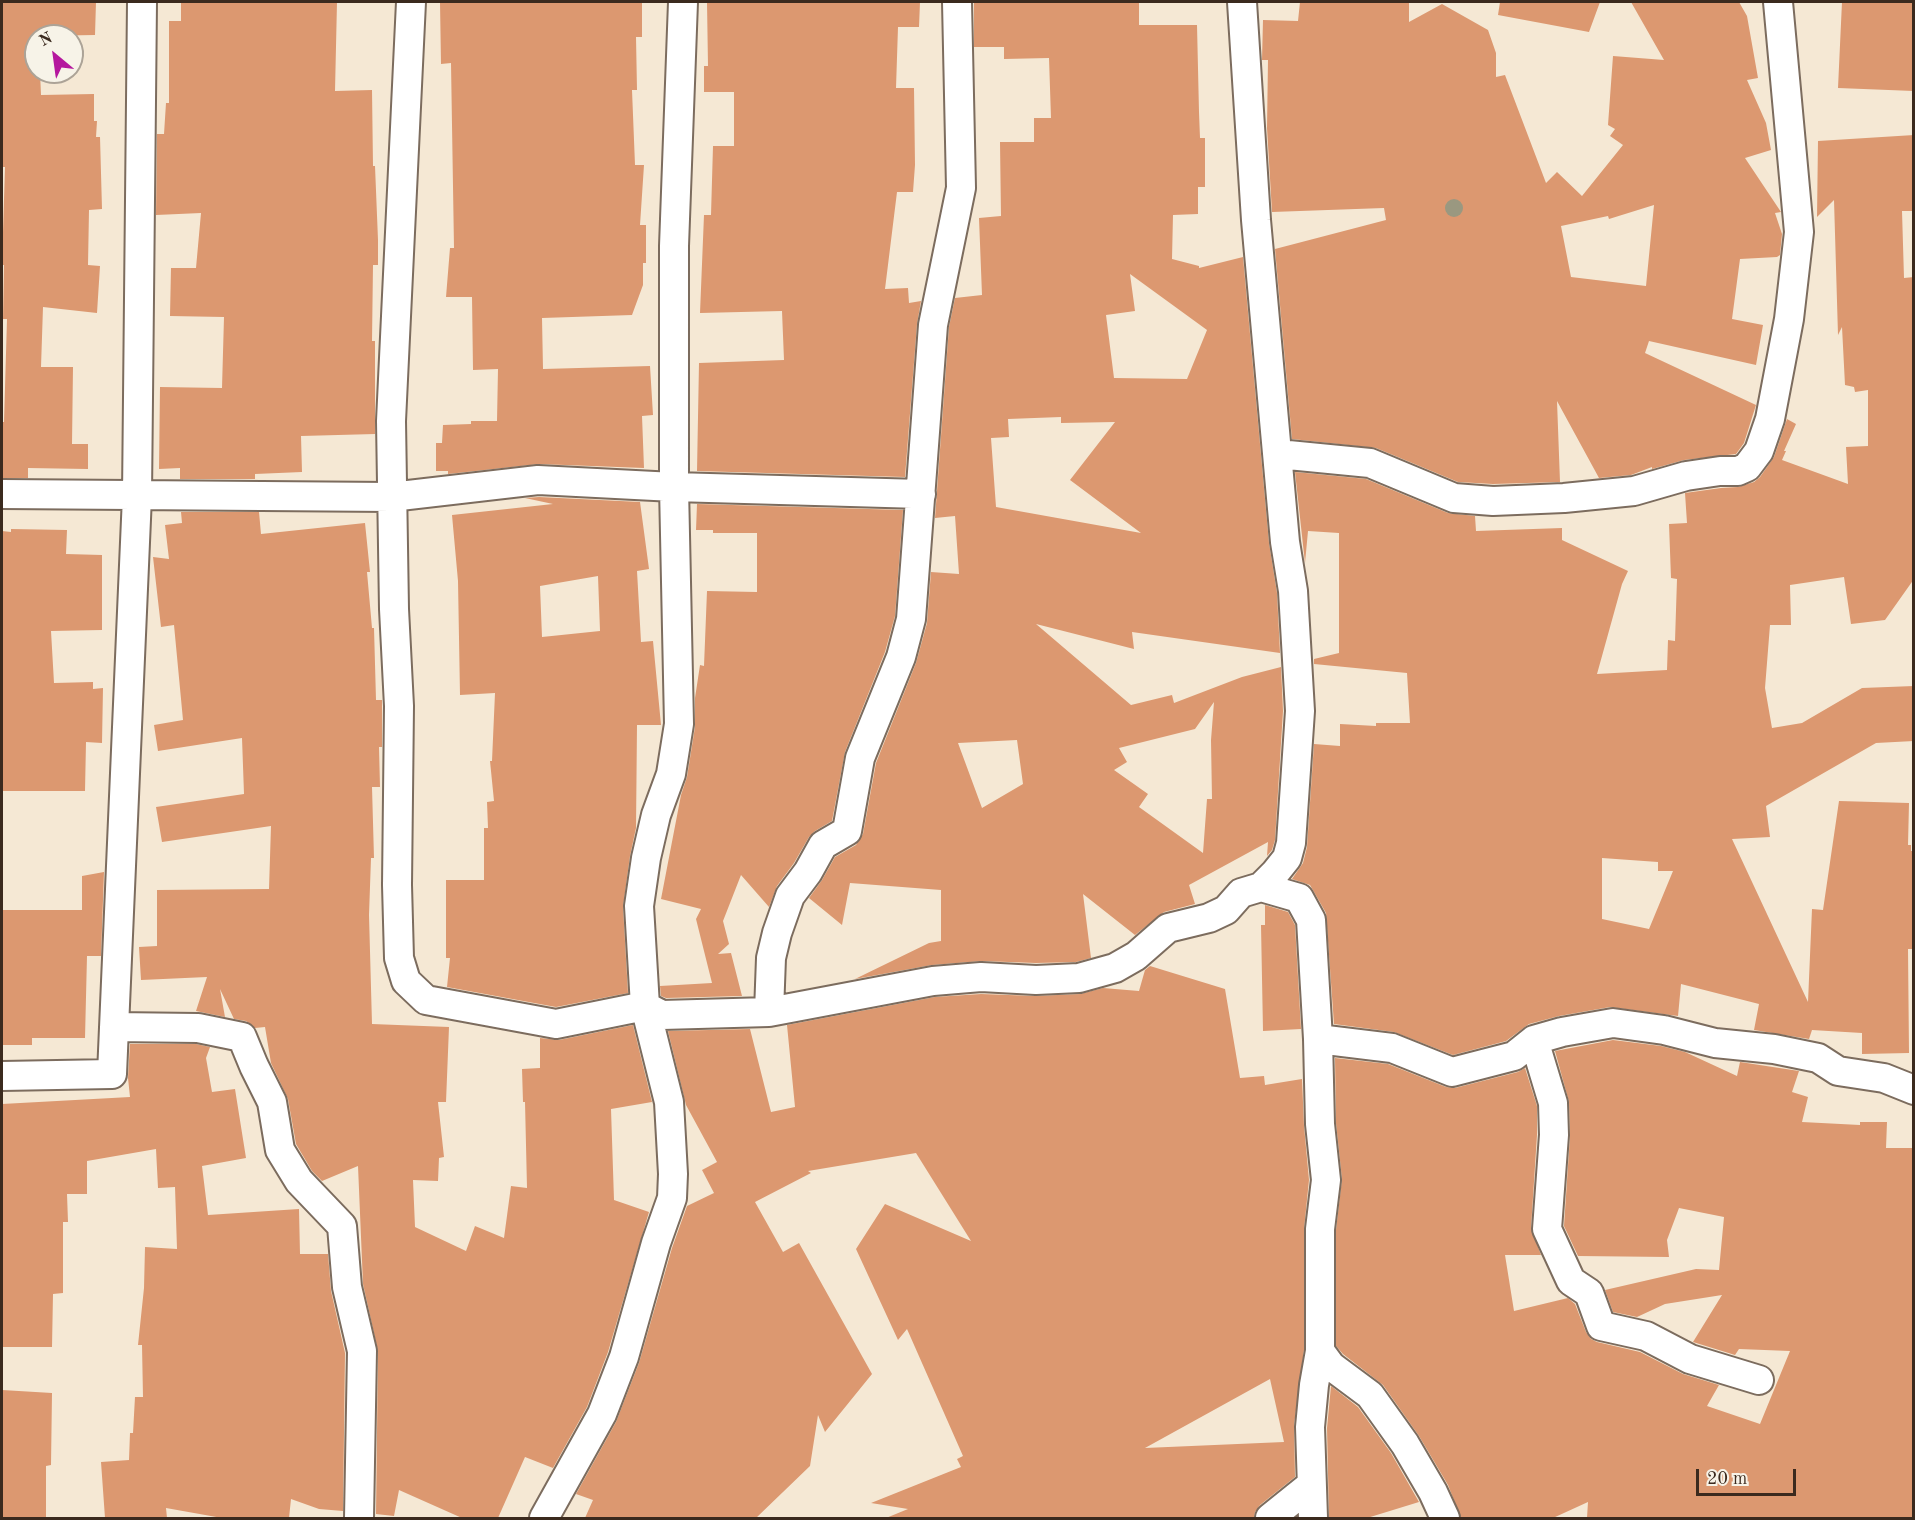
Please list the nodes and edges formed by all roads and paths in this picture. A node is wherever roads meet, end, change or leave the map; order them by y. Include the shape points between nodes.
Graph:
1 (142, 2) edge
2 (411, 2) edge
3 (683, 2) edge
4 (957, 2) edge
5 (1242, 2) edge
6 (1778, 2) edge
7 (1278, 453) junction
8 (674, 487) junction
9 (2, 494) edge
10 (921, 494) junction
11 (137, 496) junction
12 (392, 497) junction
13 (1261, 887) junction
14 (645, 1006) junction
15 (769, 1012) junction
16 (114, 1027) junction
17 (1318, 1039) junction
18 (1534, 1040) junction
19 (2, 1076) edge
20 (1914, 1090) edge
21 (1320, 1351) junction
22 (1759, 1380) dead end
23 (1311, 1485) junction
24 (359, 1518) edge
25 (544, 1518) edge
26 (1270, 1518) edge
27 (1313, 1518) edge
28 (1445, 1518) edge

1 - 11 street
2 - 12 street via 391,421
3 - 8 street via 674,246
4 - 10 street via 961,188 933,325
5 - 7 street via 1256,220
6 - 7 street via 1799,232 1789,319 1770,419 1759,451 1747,467 1686,476 1634,491 1493,501 1454,498 1370,463
7 - 13 street via 1293,591 1300,711 1291,843 1287,858
8 - 10 street
8 - 12 street via 538,480
8 - 14 street via 680,723 671,774 646,858 639,906
9 - 11 street
10 - 15 street via 911,619 901,657 860,758 847,831 823,845 790,896 771,958
11 - 12 street
11 - 16 street
12 - 14 street via 399,706 399,958 406,981 426,1000 556,1024
13 - 15 street via 1241,893 1226,910 1209,918 1168,928 1136,956 1115,968 1079,978 981,976 933,981
13 - 17 street via 1299,898 1311,920
14 - 15 street via 662,1015
14 - 25 street via 669,1102 672,1198 624,1357 602,1414
16 - 19 street via 112,1074
16 - 24 street via 198,1028 242,1037 272,1102 280,1150 298,1181 342,1226 347,1287 362,1351
17 - 18 street via 1392,1048 1452,1072 1514,1056
17 - 21 street via 1326,1180 1320,1229
18 - 20 street via 1613,1023 1818,1058 1838,1071 1884,1078
18 - 22 street via 1553,1103 1547,1229 1572,1281 1589,1293 1601,1326 1646,1336 1690,1359
21 - 23 street via 1310,1427
21 - 28 street via 1331,1366 1370,1395 1405,1444
23 - 26 street
23 - 27 street

